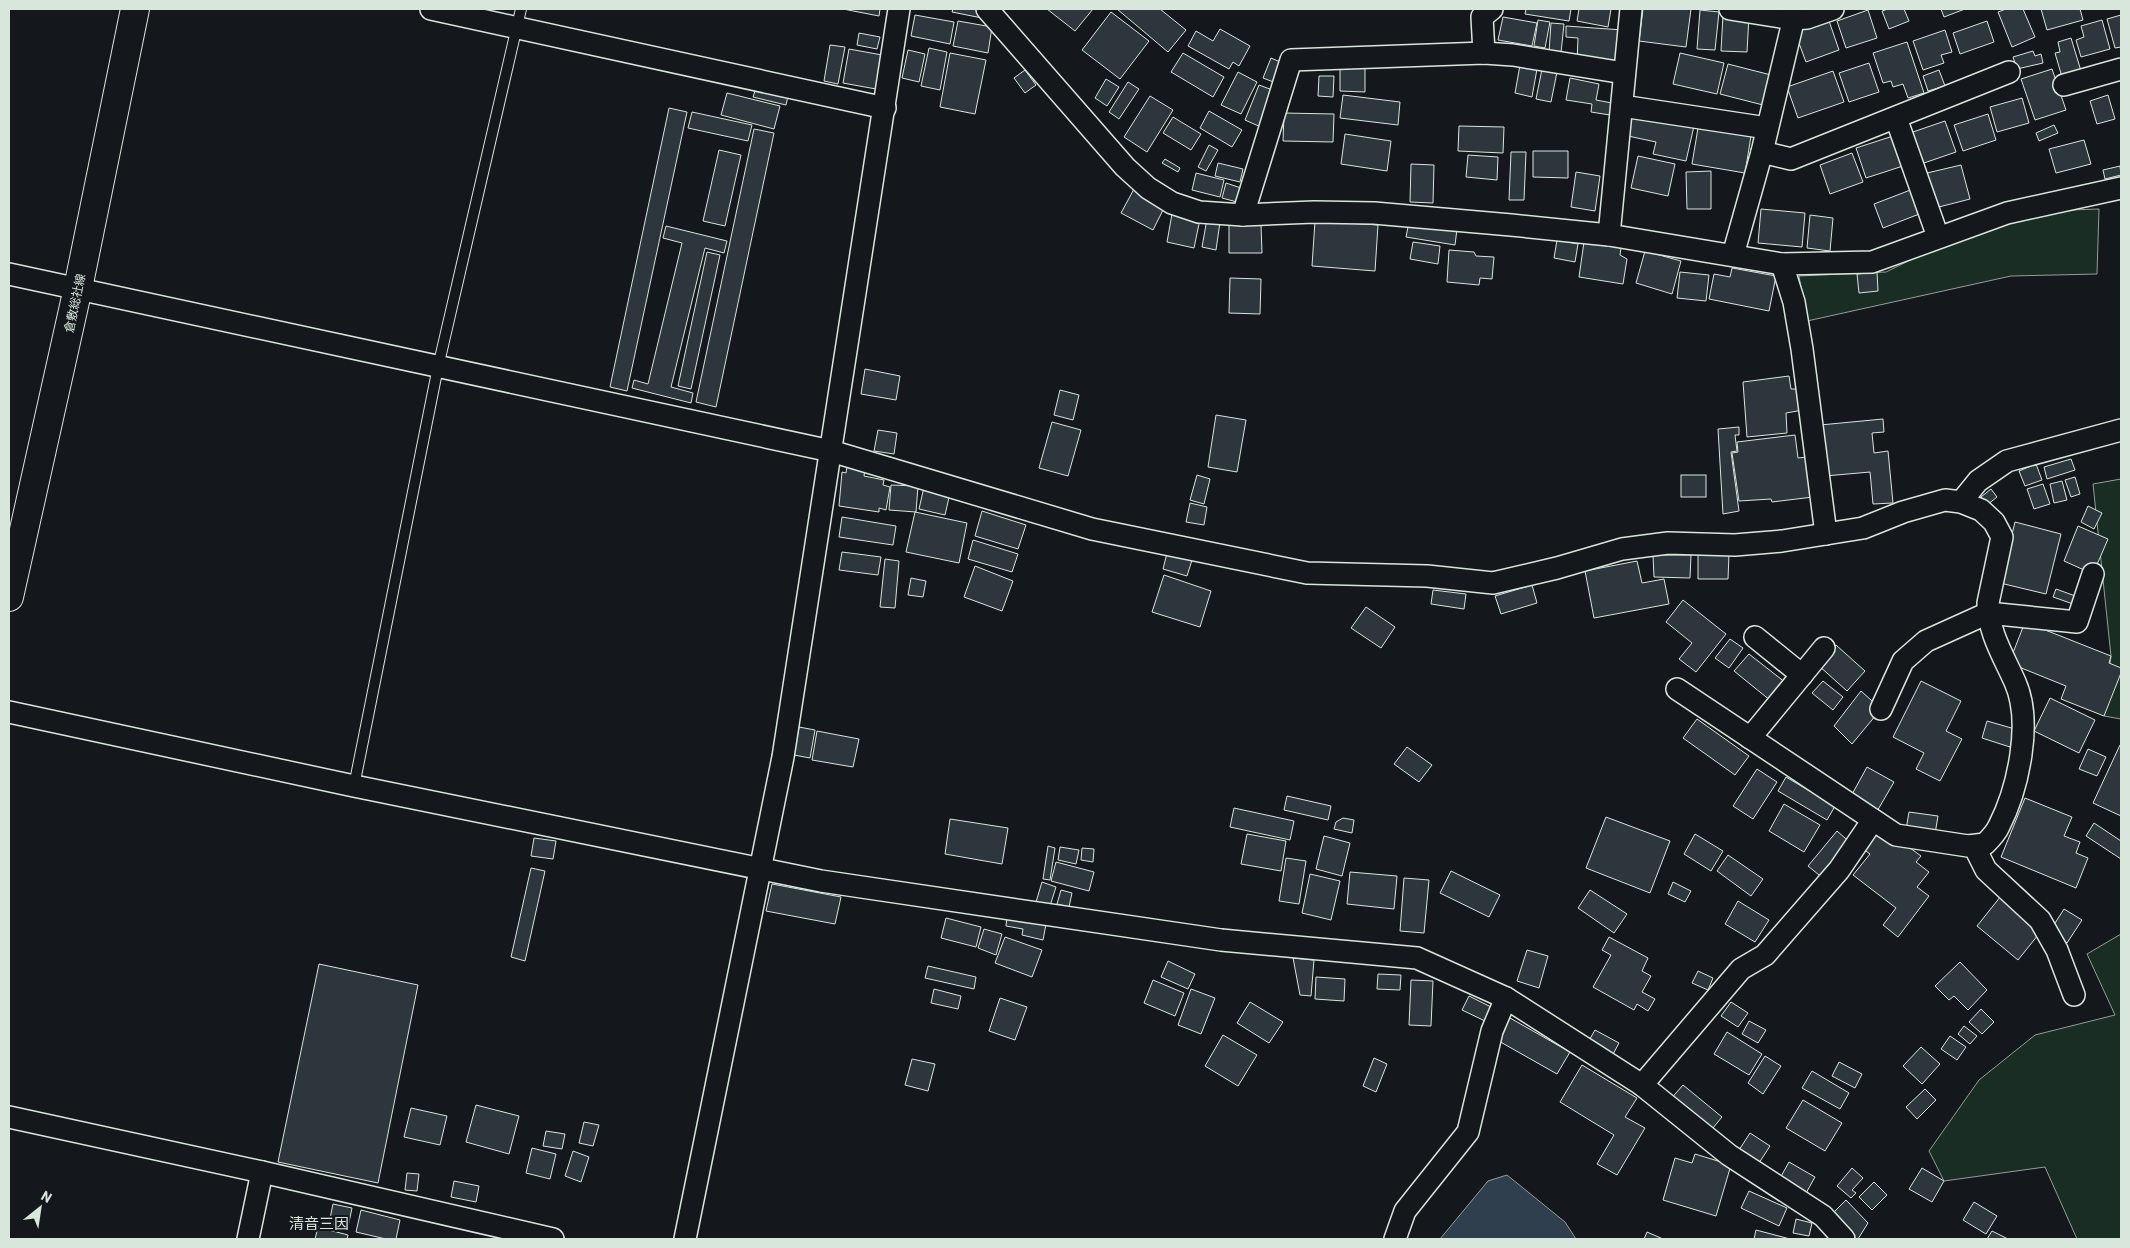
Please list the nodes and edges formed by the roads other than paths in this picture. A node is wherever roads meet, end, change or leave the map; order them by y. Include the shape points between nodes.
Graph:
1 (135, 9) edge
2 (432, 9) edge
3 (899, 9) edge
4 (987, 9) edge
5 (1492, 9) edge
6 (1631, 9) edge
7 (1730, 9) edge
8 (1833, 9) edge
9 (1794, 14) edge
10 (519, 18) edge
11 (1484, 53) junction
12 (2121, 69) edge
13 (2010, 72) dead end
14 (1624, 73) junction
15 (2064, 85) dead end
16 (1622, 106) junction
17 (885, 108) junction
18 (1896, 118) junction
19 (1767, 128) junction
20 (1762, 152) junction
21 (2121, 188) edge
22 (1243, 215) junction
23 (1609, 235) junction
24 (1938, 237) junction
25 (1733, 255) junction
26 (1782, 264) junction
27 (9, 274) edge
28 (78, 288) junction
29 (438, 367) junction
30 (2121, 430) edge
31 (831, 451) junction
32 (1961, 502) junction
33 (1826, 534) junction
34 (2093, 574) dead end
35 (9, 597) edge
36 (1988, 613) junction
37 (1756, 637) dead end
38 (1824, 648) dead end
39 (1802, 675) junction
40 (1677, 689) dead end
41 (1881, 710) dead end
42 (9, 712) edge
43 (1750, 738) junction
44 (354, 786) junction
45 (1873, 820) junction
46 (1974, 846) junction
47 (759, 868) junction
48 (2074, 995) dead end
49 (1506, 998) junction
50 (1642, 1085) junction
51 (9, 1117) edge
52 (262, 1172) junction
53 (248, 1239) edge
54 (553, 1239) edge
55 (685, 1239) edge
56 (1395, 1239) edge
57 (1844, 1239) edge

1 - 28 main road, 倉敷総社線
2 - 10 street
3 - 17 street
4 - 22 street via 1125,167 1148,188 1172,203 1199,212
5 - 11 street via 1482,17
6 - 14 street
7 - 9 street
8 - 9 street via 1807,18
9 - 19 street
10 - 17 street
10 - 29 lane
11 - 14 street
11 - 22 street via 1291,60
12 - 15 street
13 - 18 street
14 - 16 street
16 - 19 street
16 - 23 street
17 - 31 street
18 - 20 street via 1791,159
18 - 24 street
19 - 20 street
20 - 25 street
21 - 24 street via 2007,213
22 - 23 street via 1374,214
23 - 25 street
24 - 26 street via 1872,262
25 - 26 street
26 - 33 street via 1794,302 1802,350
27 - 28 street
28 - 29 street
28 - 35 main road, 倉敷総社線
29 - 31 street
29 - 44 lane
30 - 32 street via 2007,461 1978,481
31 - 33 street via 1092,529 1307,573 1427,576 1493,583 1622,549 1668,543 1735,545
31 - 47 street via 782,757
32 - 33 street via 1945,500 1863,528
32 - 36 street via 1981,510 1994,522 2002,538
34 - 36 street via 2077,622
36 - 41 street via 1926,641 1903,661
36 - 46 street via 1999,650 2016,684 2024,728 2015,784 1999,827 1985,844
37 - 39 street
38 - 39 street
39 - 43 street
40 - 43 street
42 - 44 street
43 - 45 street
44 - 47 street
45 - 46 street via 1896,835
45 - 50 street via 1839,870 1765,955 1741,969
46 - 48 street via 1986,870 2040,920 2057,950
47 - 49 street via 1220,940 1417,958
47 - 55 street
49 - 50 street
49 - 56 street via 1492,1031 1468,1132 1405,1211
50 - 57 street via 1729,1155 1823,1216
51 - 52 street
52 - 53 street
52 - 54 street

